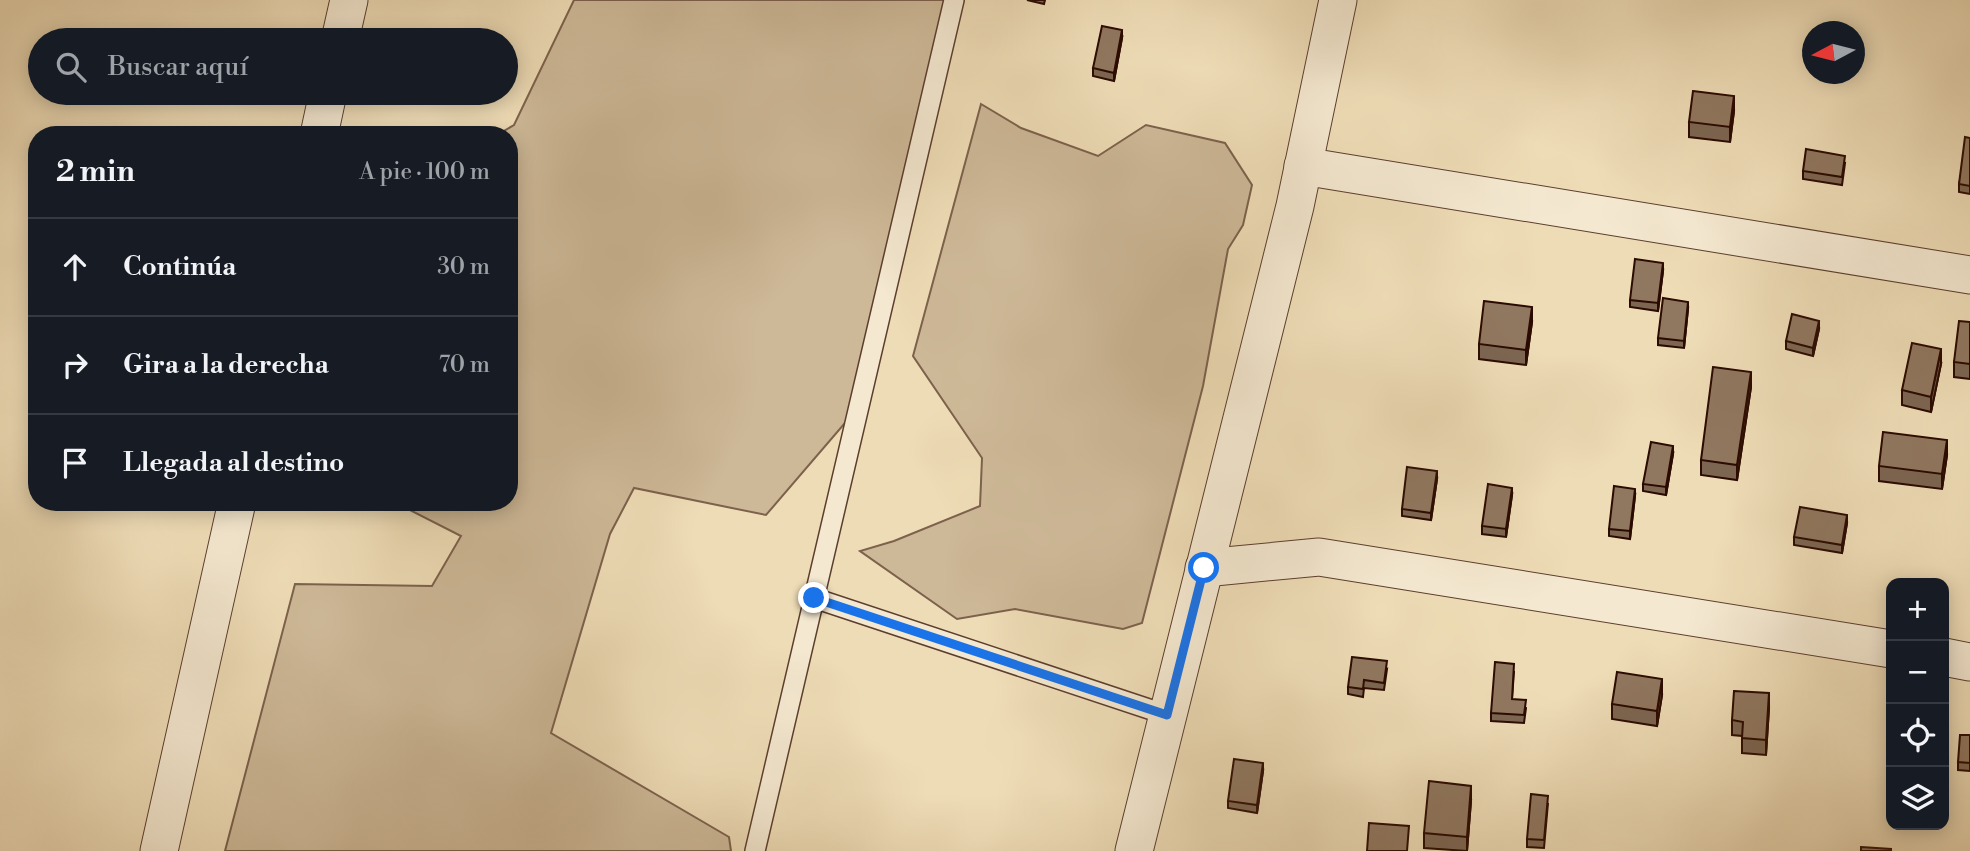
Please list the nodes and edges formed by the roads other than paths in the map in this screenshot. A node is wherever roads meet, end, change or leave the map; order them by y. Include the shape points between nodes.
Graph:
1 (349, 0) edge
2 (954, 0) edge
3 (1338, 0) edge
4 (343, 28) edge
5 (325, 105) edge
6 (321, 126) edge
7 (1303, 166) junction
8 (1970, 275) edge
9 (235, 511) edge
10 (1204, 568) junction
11 (814, 598) junction
12 (1886, 648) edge
13 (1949, 658) edge
14 (1970, 662) edge
15 (1167, 715) junction
16 (159, 851) edge
17 (755, 851) edge
18 (1134, 851) edge

1 - 4 street
2 - 11 lane
3 - 7 street
5 - 6 street
7 - 8 street
7 - 10 street
9 - 16 street
10 - 12 street via 1319,557
10 - 15 street
11 - 15 lane
11 - 17 lane
13 - 14 street
15 - 18 street

